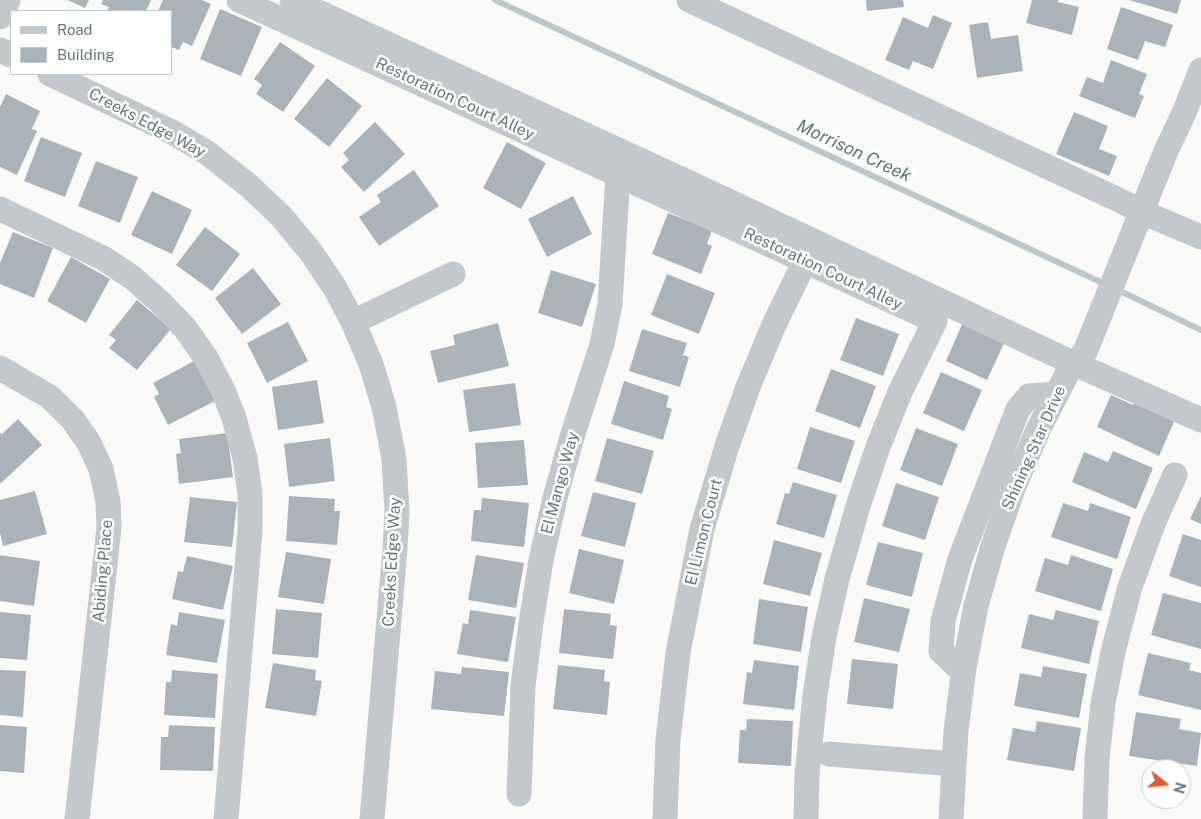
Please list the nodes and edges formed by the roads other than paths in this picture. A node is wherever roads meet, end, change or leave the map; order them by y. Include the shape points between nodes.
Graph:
1 (8, 0) edge
2 (239, 0) edge
3 (292, 0) edge
4 (689, 0) edge
5 (0, 17) edge
6 (1201, 70) edge
7 (52, 75) edge
8 (618, 174) junction
9 (0, 210) edge
10 (1142, 212) junction
11 (1201, 237) edge
12 (805, 261) junction
13 (453, 274) dead end
14 (353, 322) junction
15 (1080, 358) junction
16 (0, 368) edge
17 (1201, 420) edge
18 (1175, 475) dead end
19 (829, 754) dead end
20 (954, 764) junction
21 (519, 794) dead end
22 (77, 819) edge
23 (226, 819) edge
24 (372, 819) edge
25 (665, 819) edge
26 (806, 819) edge
27 (951, 819) edge
28 (1095, 819) edge

1 - 5 street
2 - 8 street, Restoration Court Alley
3 - 15 street
4 - 10 street
6 - 10 street, Shining Star Drive
7 - 14 street, Creeks Edge Way via 172,132 206,152 248,185 281,216 310,251
8 - 12 street, Restoration Court Alley
8 - 21 street, El Mango Way via 610,304 602,344 555,498 530,623 523,686
9 - 23 street via 102,258 133,278 185,328 206,358 234,418 245,458 250,494 250,531
10 - 11 street
10 - 15 street, Shining Star Drive
12 - 25 street, El Limon Court via 748,387 702,529 678,653 668,740
12 - 26 street, Restoration Court Alley via 935,321 900,392 878,447 837,579 815,695
13 - 14 street
14 - 24 street, Creeks Edge Way via 371,364 384,407 394,459 397,512
15 - 17 street
15 - 20 street, Shining Star Drive via 1068,372 1039,428 993,546 976,606 963,672
16 - 22 street, Abiding Place via 50,397 74,420 101,469 108,501 109,528
18 - 28 street via 1130,587 1113,652 1097,758
19 - 20 street
20 - 27 street, Shining Star Drive

